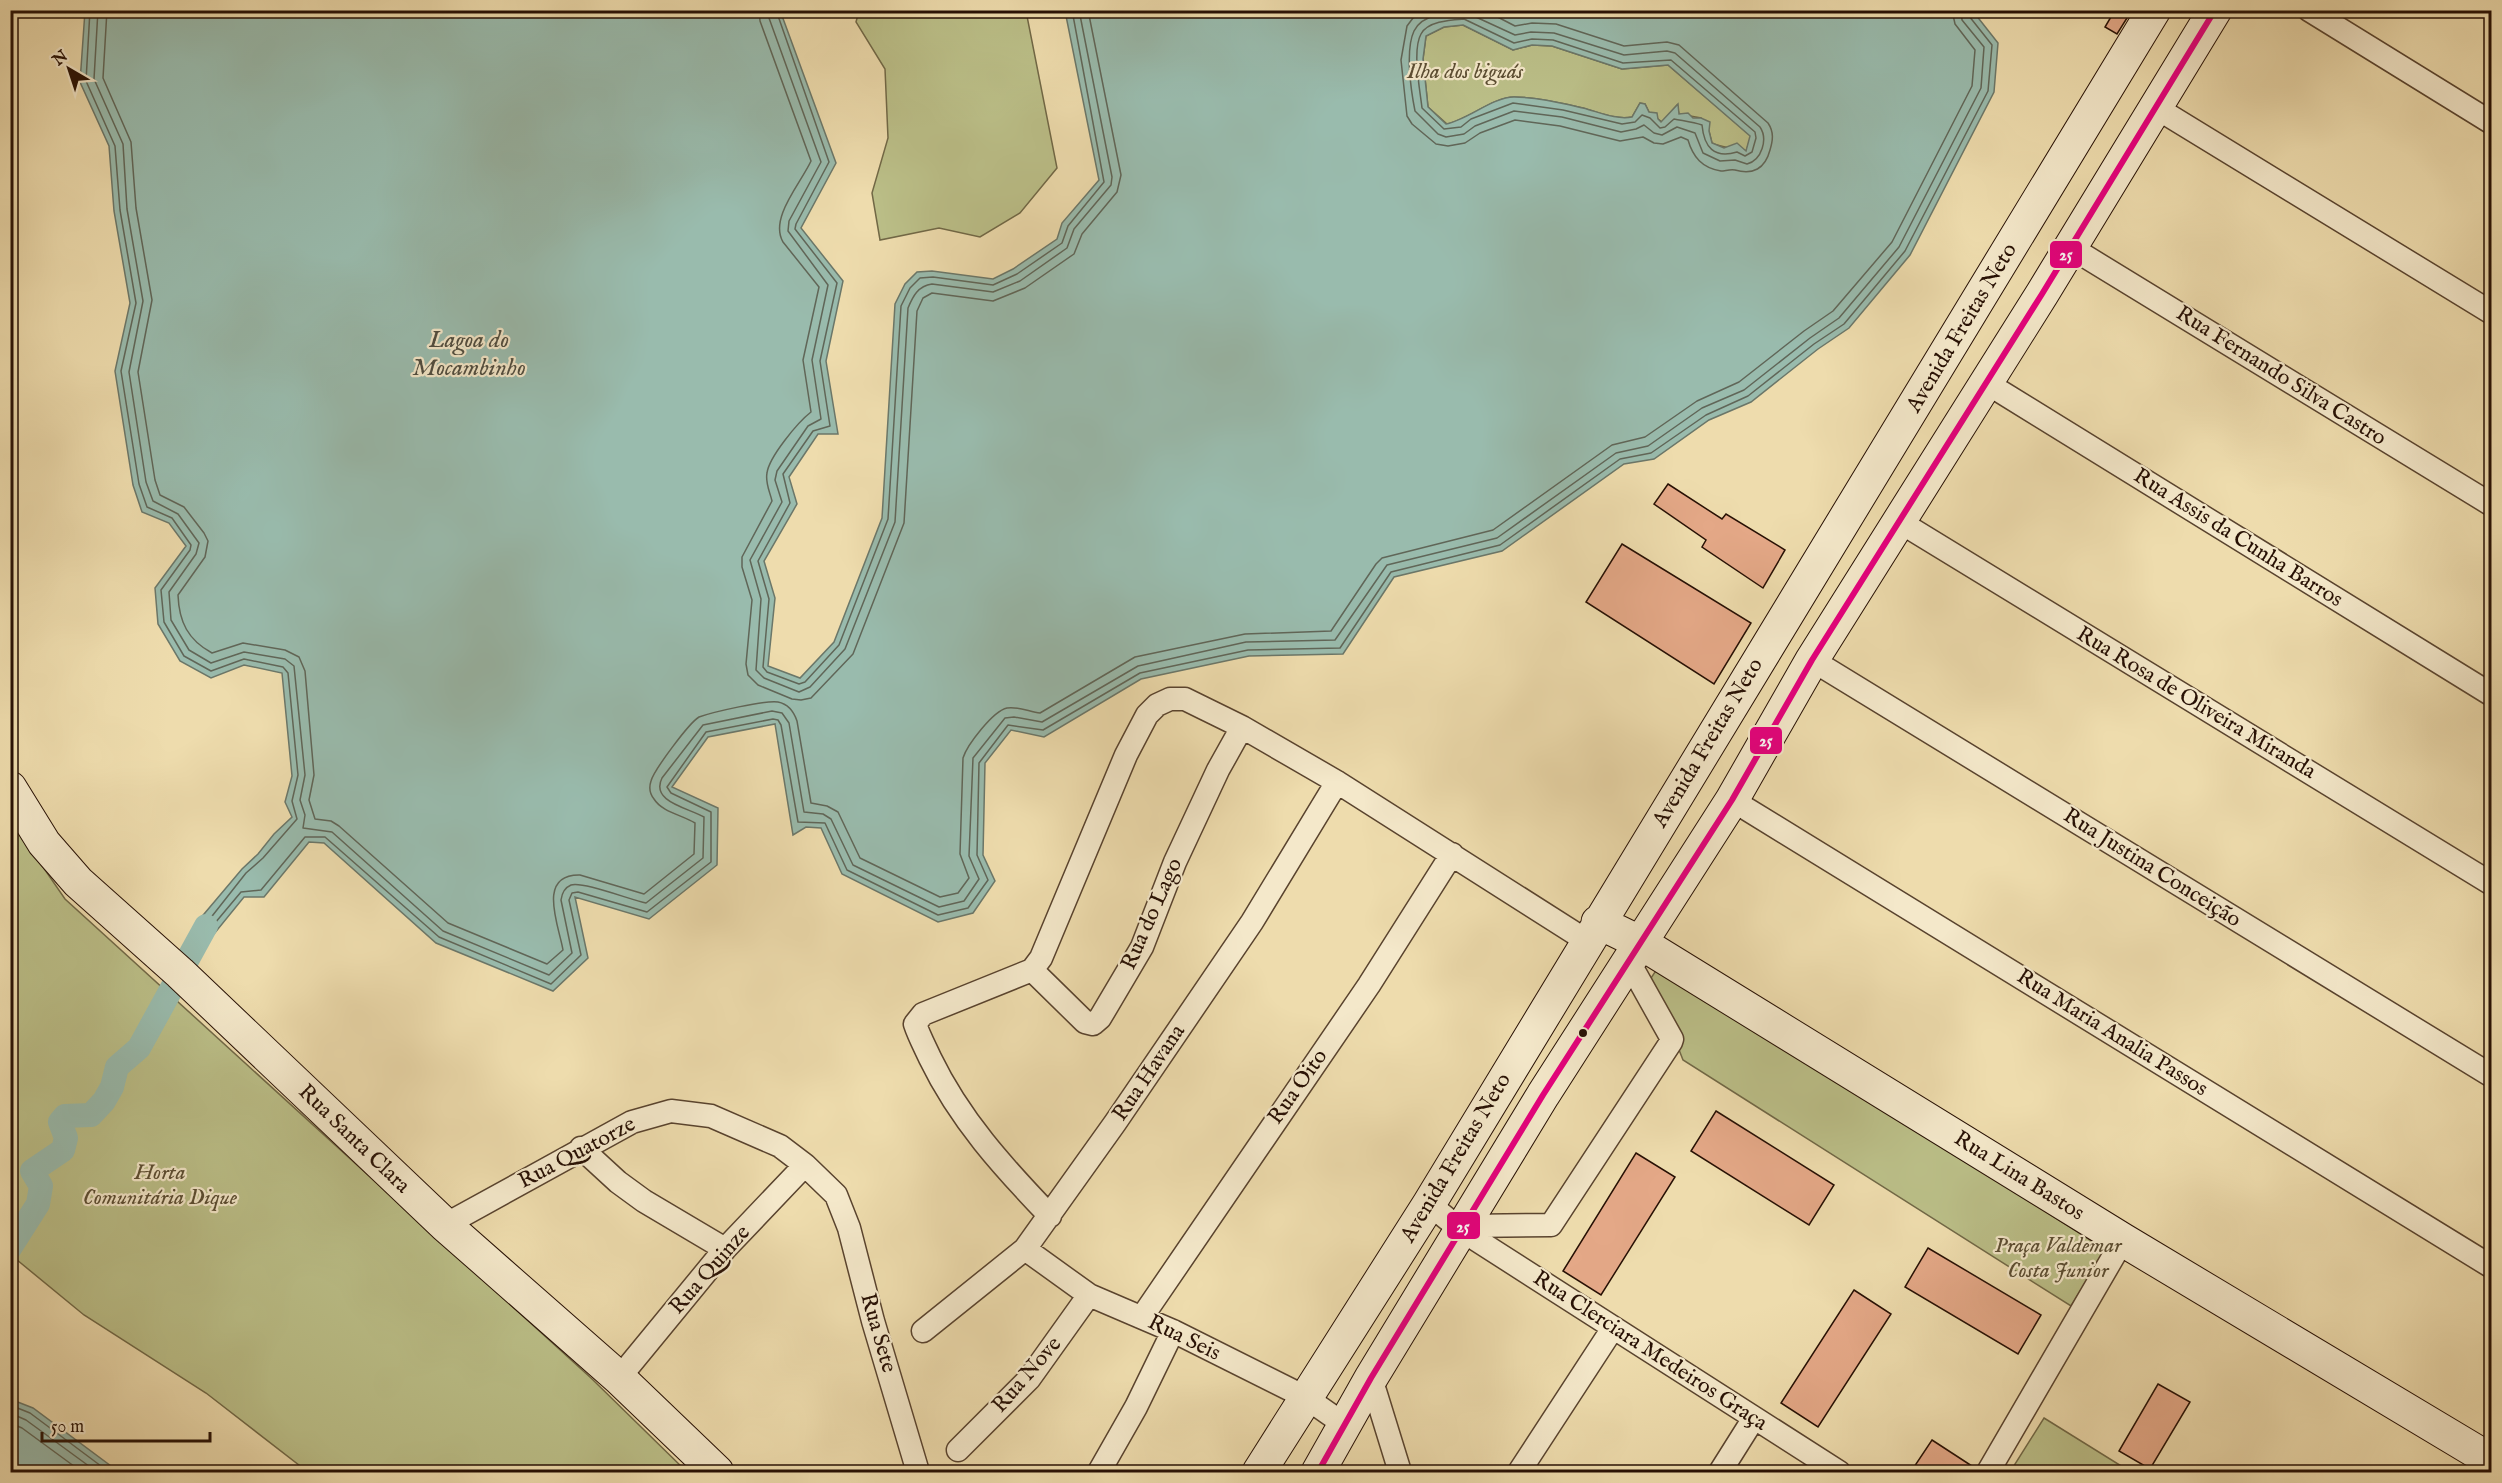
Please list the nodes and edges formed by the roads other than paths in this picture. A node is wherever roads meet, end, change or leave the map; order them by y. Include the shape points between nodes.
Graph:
1 (2154, 10) edge
2 (2214, 10) edge
3 (2309, 10) edge
4 (2155, 106) junction
5 (2492, 123) edge
6 (2070, 247) junction
7 (1997, 270) junction
8 (2042, 294) junction
9 (2492, 313) edge
10 (1985, 382) junction
11 (2492, 506) edge
12 (1900, 522) junction
13 (1828, 547) junction
14 (1870, 570) junction
15 (1812, 660) junction
16 (2492, 695) edge
17 (1242, 727) junction
18 (1337, 782) junction
19 (10, 788) edge
20 (1732, 800) junction
21 (1452, 854) junction
22 (2492, 884) edge
23 (1593, 931) junction
24 (1635, 953) junction
25 (1032, 970) junction
26 (2492, 1076) edge
27 (581, 1148) junction
28 (805, 1165) junction
29 (836, 1195) joint
30 (1429, 1204) junction
31 (1050, 1216) junction
32 (445, 1225) junction
33 (1462, 1228) junction
34 (2123, 1240) junction
35 (725, 1249) junction
36 (1025, 1249) junction
37 (2492, 1267) edge
38 (1089, 1296) junction
39 (1142, 1317) junction
40 (1613, 1328) junction
41 (923, 1331) dead end
42 (1173, 1332) junction
43 (619, 1378) junction
44 (1371, 1378) junction
45 (1305, 1397) junction
46 (1755, 1418) junction
47 (1345, 1425) junction
48 (958, 1450) dead end
49 (2492, 1461) edge
50 (717, 1473) edge
51 (918, 1473) edge
52 (1098, 1473) edge
53 (1259, 1473) edge
54 (1318, 1473) edge
55 (1401, 1473) edge
56 (1519, 1473) edge
57 (1720, 1473) edge
58 (1839, 1473) edge
59 (1988, 1473) edge

1 - 7 main road, Avenida Freitas Neto
2 - 4 main road, Avenida Freitas Neto
3 - 5 street
4 - 6 main road, Avenida Freitas Neto
4 - 9 street
6 - 8 main road, Avenida Freitas Neto
6 - 11 street, Rua Fernando Silva Castro
7 - 8 main road
7 - 13 main road, Avenida Freitas Neto
8 - 10 main road, Avenida Freitas Neto
10 - 12 main road, Avenida Freitas Neto
10 - 16 street, Rua Assis da Cunha Barros
12 - 14 main road, Avenida Freitas Neto
12 - 22 street, Rua Rosa de Oliveira Miranda
13 - 14 main road
13 - 23 main road, Avenida Freitas Neto
14 - 15 main road, Avenida Freitas Neto
15 - 20 main road, Avenida Freitas Neto
15 - 26 street, Rua Justina Conceição
17 - 18 street
17 - 25 street via 1185,699 1170,699 1147,715 1126,755 1050,943
17 - 25 street, Rua do Lago via 1175,862 1142,947 1100,1018 1093,1024 1085,1022
18 - 21 street
18 - 31 street, Rua Havana via 1252,922
19 - 32 main road, Rua Santa Clara via 44,843 78,882 180,973
20 - 24 main road, Avenida Freitas Neto
20 - 37 street, Rua Maria Analia Passos
21 - 23 street
21 - 39 street, Rua Oito via 1369,986
23 - 24 main road, Rua Lina Bastos
23 - 30 main road, Avenida Freitas Neto
24 - 33 main road, Avenida Freitas Neto
24 - 33 street via 1671,1042 1551,1225
24 - 34 main road, Rua Lina Bastos
25 - 31 street via 923,1014 915,1024 945,1090 964,1119
27 - 28 street, Rua Quatorze via 632,1122 671,1111 711,1116 780,1146
27 - 32 street, Rua Quatorze
27 - 35 street via 644,1201
28 - 29 street, Rua Quatorze
28 - 35 street, Rua Quinze
29 - 51 street, Rua Sete via 849,1228
30 - 33 street, Rua Clerciara Medeiros Graça
30 - 45 main road, Avenida Freitas Neto
31 - 36 street, Rua Havana
32 - 43 main road, Rua Santa Clara
33 - 40 street, Rua Clerciara Medeiros Graça
33 - 44 main road, Avenida Freitas Neto
34 - 49 main road, Rua Lina Bastos
34 - 59 street
35 - 43 street, Rua Quinze
36 - 38 street, Rua Seis
36 - 41 street, Rua Havana
38 - 39 street, Rua Seis
38 - 48 street, Rua Nove via 1029,1379
39 - 42 street, Rua Seis
40 - 46 street, Rua Clerciara Medeiros Graça
40 - 56 street
42 - 45 street, Rua Seis
42 - 52 street
43 - 50 main road, Rua Santa Clara
44 - 47 main road, Avenida Freitas Neto
44 - 55 street
45 - 47 street, Rua Seis
45 - 53 main road, Avenida Freitas Neto
46 - 57 street
46 - 58 street, Rua Clerciara Medeiros Graça
47 - 54 main road, Avenida Freitas Neto

